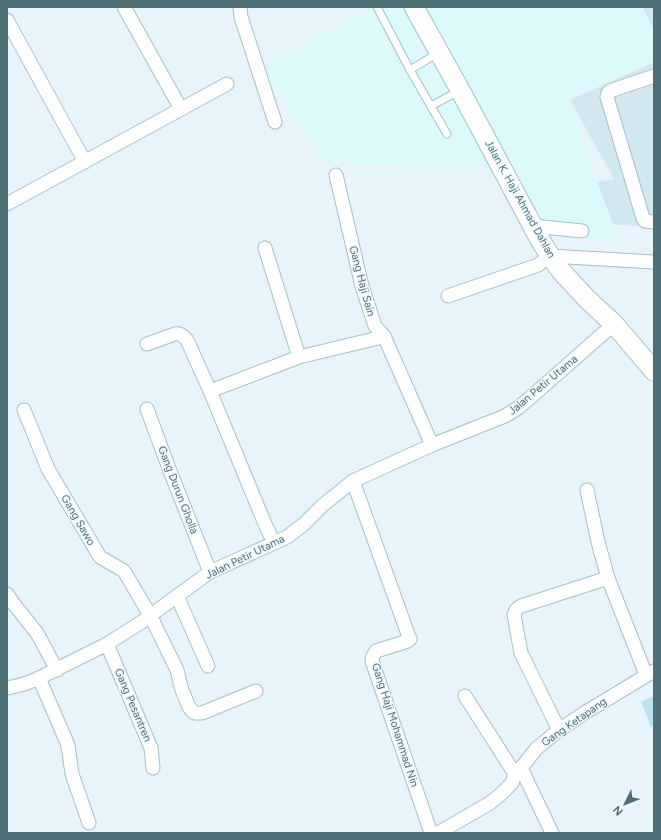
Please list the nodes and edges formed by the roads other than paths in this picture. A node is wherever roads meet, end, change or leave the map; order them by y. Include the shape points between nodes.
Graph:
1 (124, 7) edge
2 (240, 7) edge
3 (377, 7) edge
4 (414, 7) edge
5 (7, 20) edge
6 (436, 54) junction
7 (410, 70) junction
8 (654, 76) edge
9 (227, 84) dead end
10 (457, 92) junction
11 (431, 106) junction
12 (181, 109) junction
13 (275, 122) dead end
14 (447, 134) dead end
15 (85, 162) junction
16 (336, 175) dead end
17 (7, 204) edge
18 (654, 222) edge
19 (582, 231) dead end
20 (543, 243) junction
21 (265, 248) dead end
22 (654, 262) edge
23 (448, 296) dead end
24 (614, 324) junction
25 (384, 336) junction
26 (147, 344) dead end
27 (299, 357) junction
28 (654, 371) edge
29 (210, 391) junction
30 (148, 409) dead end
31 (24, 410) dead end
32 (432, 445) junction
33 (353, 481) junction
34 (586, 490) dead end
35 (274, 543) junction
36 (210, 572) junction
37 (608, 578) junction
38 (7, 594) edge
39 (176, 596) junction
40 (150, 615) junction
41 (107, 644) junction
42 (208, 666) dead end
43 (57, 670) junction
44 (650, 673) edge
45 (39, 678) junction
46 (7, 688) edge
47 (256, 691) dead end
48 (464, 696) dead end
49 (559, 730) junction
50 (153, 768) dead end
51 (518, 771) junction
52 (89, 823) dead end
53 (431, 833) edge
54 (438, 833) edge
55 (552, 833) edge

1 - 12 street
2 - 13 street via 240,17
3 - 7 lane
4 - 6 main road, Jalan K. Haji Ahmad Dahlan
5 - 15 street
6 - 7 lane
6 - 10 main road, Jalan K. Haji Ahmad Dahlan
7 - 11 lane
8 - 18 street via 610,91 607,96 643,218 645,221
9 - 12 street
10 - 11 lane
10 - 20 main road, Jalan K. Haji Ahmad Dahlan
11 - 14 lane
12 - 15 street
15 - 17 street
16 - 25 street, Gang Haji Sain via 362,286 375,326
19 - 20 street
20 - 22 street
20 - 23 street via 538,265
20 - 24 main road, Jalan K. Haji Ahmad Dahlan via 562,272
21 - 27 street
24 - 28 main road, Jalan K. Haji Ahmad Dahlan
24 - 32 street, Jalan Petir Utama via 518,408 505,416
25 - 27 street
25 - 32 street, Gang Haji Sain
26 - 29 street via 175,334 184,336
27 - 29 street
29 - 35 street
30 - 36 street, Gang Durun Gholla
31 - 40 street, Gang Sawo via 48,469 100,557 124,571
32 - 33 street, Jalan Petir Utama
33 - 35 street, Jalan Petir Utama via 304,524
33 - 53 street, Gang Haji Mohammad Nin via 410,639 376,651 372,661
34 - 37 street
35 - 36 street, Jalan Petir Utama
36 - 39 street, Jalan Petir Utama
37 - 44 street
37 - 49 street via 521,606 514,615 521,652
38 - 43 street via 37,633
39 - 40 street, Jalan Petir Utama
39 - 42 street
40 - 41 street, Jalan Petir Utama
40 - 47 street, Gang Sawo via 177,670 182,690 192,711 202,713
41 - 43 street, Jalan Petir Utama
41 - 50 street, Gang Pesantren via 151,748
43 - 45 street, Jalan Petir Utama
44 - 49 street, Gang Ketapang
45 - 46 street, Jalan Petir Utama
45 - 52 street via 68,745 72,774
48 - 51 street
49 - 51 street, Gang Ketapang via 537,748
51 - 54 street, Gang Ketapang via 512,783 490,803
51 - 55 street

